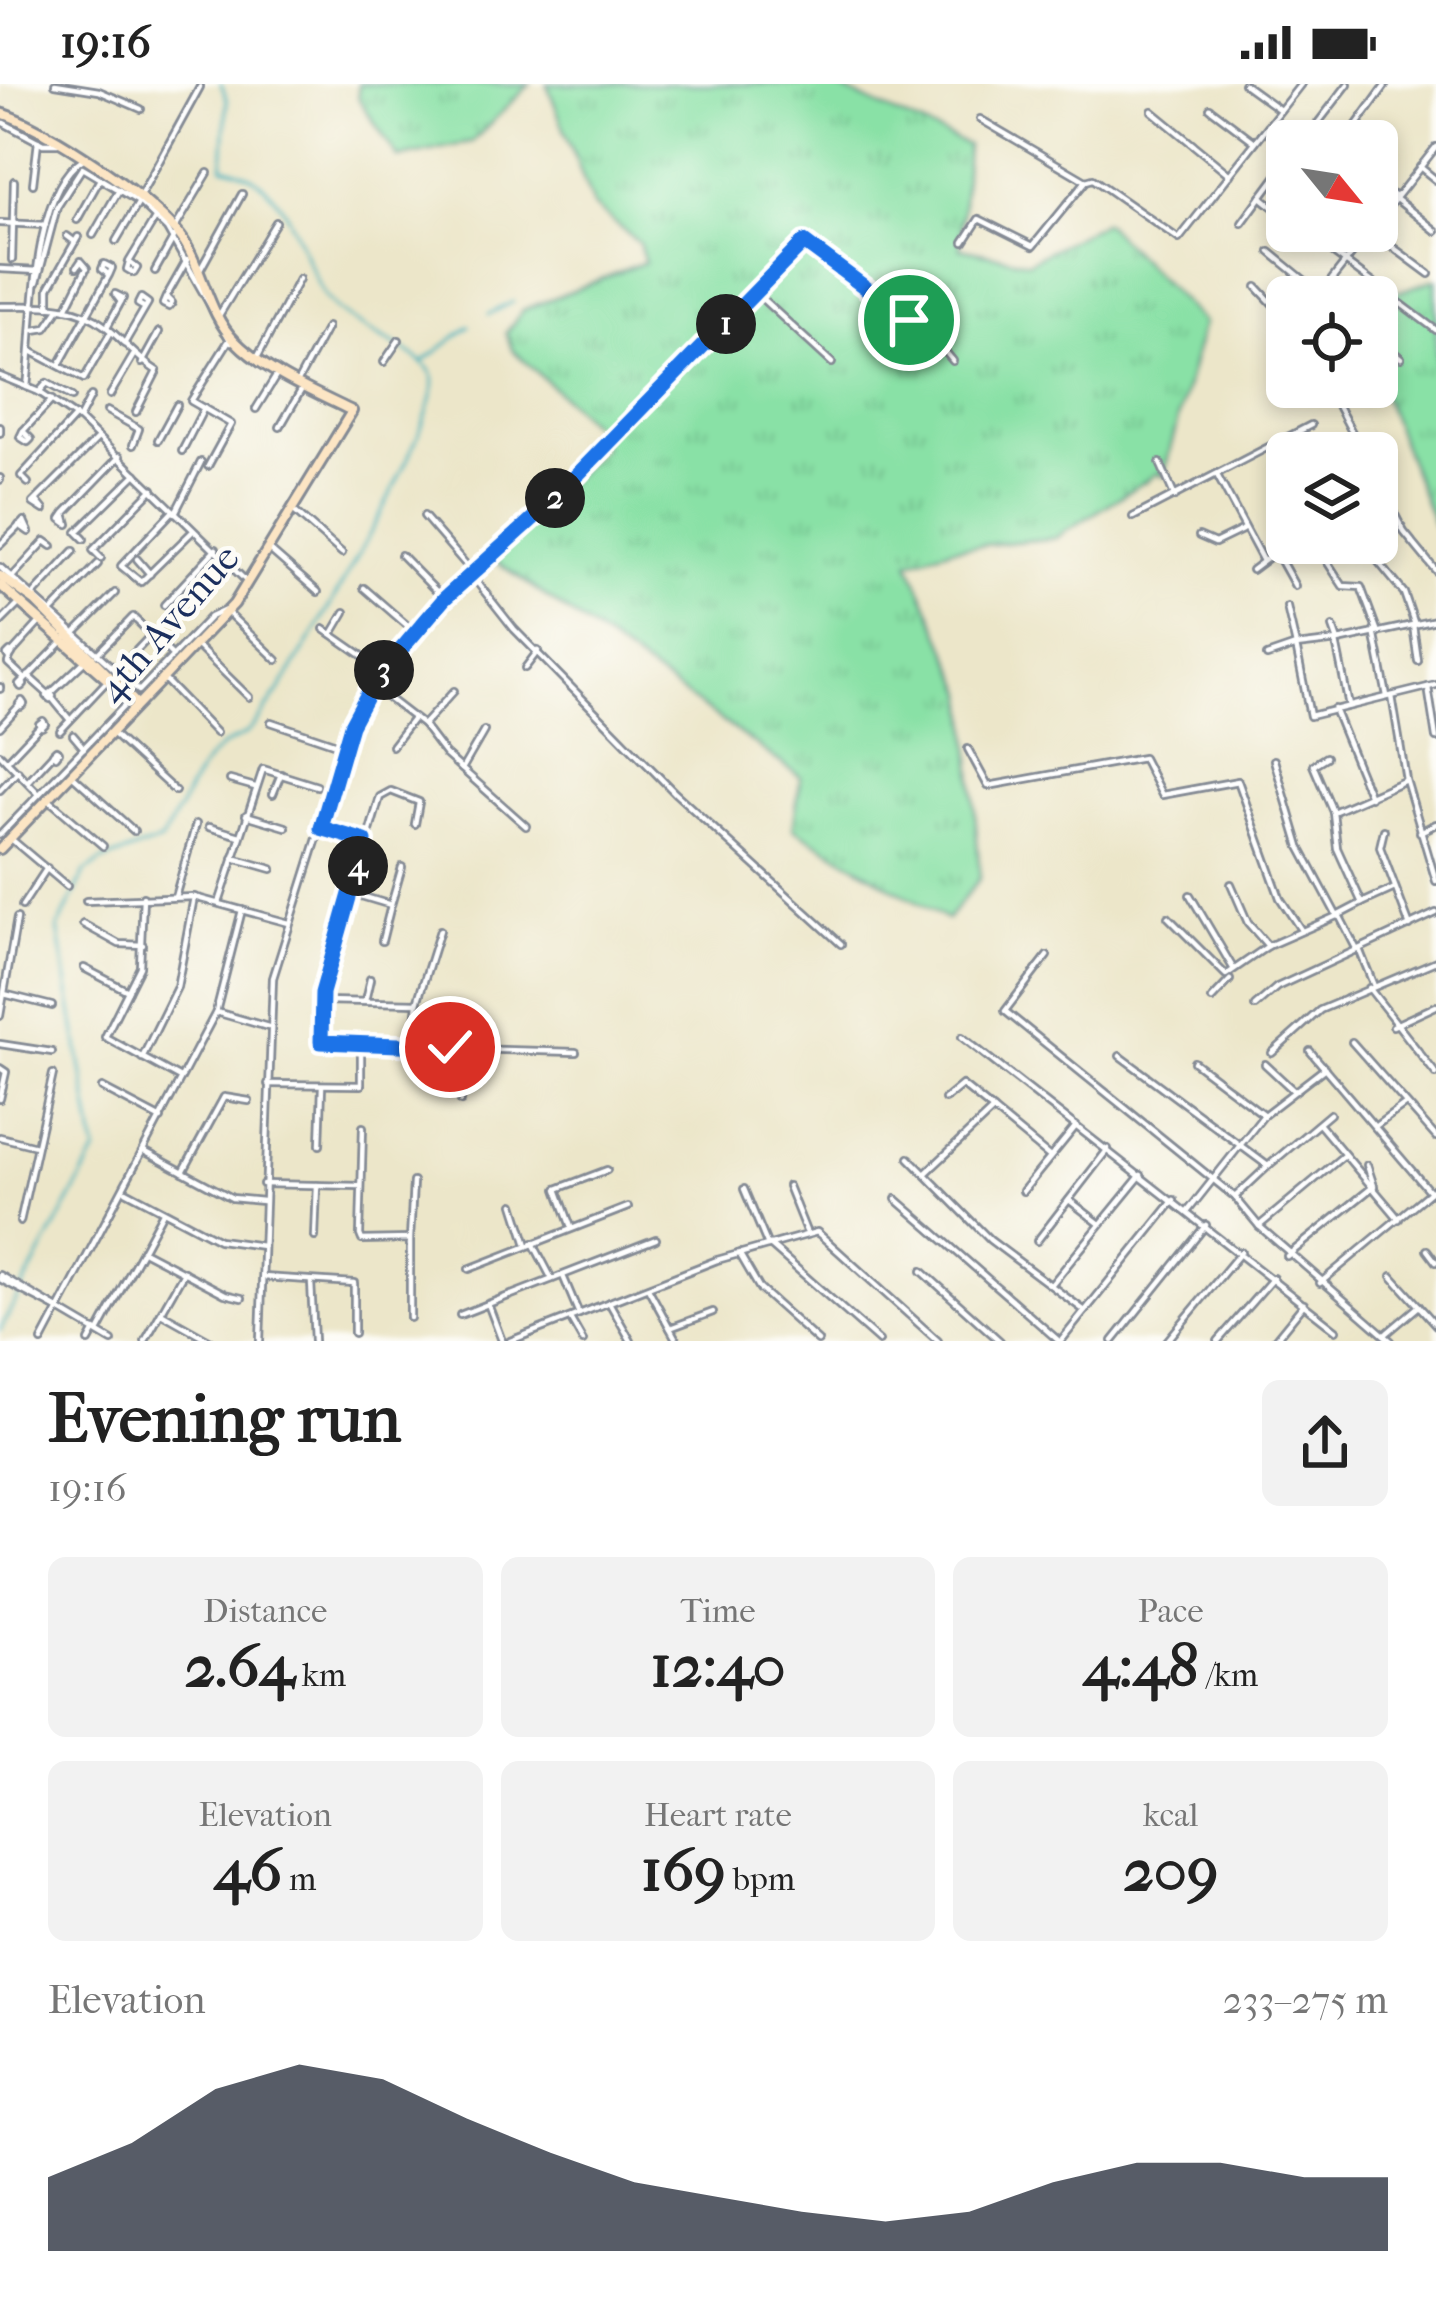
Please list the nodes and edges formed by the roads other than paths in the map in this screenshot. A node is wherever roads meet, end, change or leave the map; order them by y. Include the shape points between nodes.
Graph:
1 (56, 84) edge
2 (1244, 84) edge
3 (1301, 84) edge
4 (1348, 84) edge
5 (1376, 84) edge
6 (1386, 85) edge
7 (200, 87) edge
8 (1210, 108) dead end
9 (141, 109) dead end
10 (1280, 110) junction
11 (1152, 111) dead end
12 (0, 117) edge
13 (980, 119) dead end
14 (1320, 120) edge
15 (1360, 120) edge
16 (38, 141) junction
17 (1255, 142) junction
18 (58, 144) junction
19 (1436, 147) edge
20 (83, 159) junction
21 (1420, 167) junction
22 (208, 173) dead end
23 (1229, 175) junction
24 (100, 178) junction
25 (1436, 179) edge
26 (14, 181) dead end
27 (1086, 181) junction
28 (33, 184) dead end
29 (118, 190) junction
30 (1266, 191) edge
31 (242, 194) dead end
32 (1398, 195) edge
33 (1261, 197) junction
34 (140, 199) junction
35 (1398, 200) edge
36 (1266, 201) edge
37 (156, 217) junction
38 (77, 220) dead end
39 (276, 222) dead end
40 (0, 223) edge
41 (1242, 223) dead end
42 (13, 224) junction
43 (46, 225) junction
44 (1436, 231) edge
45 (174, 232) junction
46 (93, 235) dead end
47 (116, 241) dead end
48 (75, 242) dead end
49 (964, 242) dead end
50 (1398, 251) edge
51 (1270, 252) dead end
52 (1332, 252) edge
53 (1353, 252) edge
54 (12, 260) dead end
55 (188, 260) junction
56 (130, 262) dead end
57 (1345, 262) junction
58 (0, 269) edge
59 (200, 270) junction
60 (38, 271) junction
61 (154, 271) dead end
62 (85, 272) dead end
63 (1429, 274) dead end
64 (110, 275) dead end
65 (1298, 276) edge
66 (1336, 276) edge
67 (299, 279) dead end
68 (38, 283) junction
69 (1257, 287) dead end
70 (756, 293) junction
71 (166, 297) dead end
72 (1266, 297) edge
73 (121, 302) dead end
74 (0, 306) edge
75 (36, 306) junction
76 (49, 307) junction
77 (145, 308) dead end
78 (62, 309) junction
79 (87, 314) junction
80 (218, 317) junction
81 (327, 327) dead end
82 (34, 330) junction
83 (109, 330) junction
84 (1436, 330) edge
85 (159, 332) dead end
86 (229, 340) junction
87 (399, 340) dead end
88 (124, 344) junction
89 (31, 351) junction
90 (133, 356) junction
91 (1398, 356) edge
92 (256, 358) junction
93 (1401, 358) dead end
94 (386, 359) dead end
95 (953, 361) dead end
96 (142, 363) junction
97 (832, 363) dead end
98 (59, 365) junction
99 (278, 373) junction
100 (0, 376) edge
101 (301, 384) junction
102 (27, 387) junction
103 (39, 392) junction
104 (110, 395) dead end
105 (92, 396) dead end
106 (72, 397) dead end
107 (52, 400) junction
108 (177, 405) dead end
109 (205, 408) junction
110 (256, 409) dead end
111 (107, 411) dead end
112 (136, 412) dead end
113 (78, 417) junction
114 (1311, 425) dead end
115 (280, 427) dead end
116 (23, 430) dead end
117 (99, 437) junction
118 (158, 440) dead end
119 (133, 445) dead end
120 (182, 451) dead end
121 (120, 456) junction
122 (1160, 463) dead end
123 (136, 474) junction
124 (1217, 475) junction
125 (28, 483) dead end
126 (153, 489) junction
127 (1175, 497) junction
128 (36, 500) dead end
129 (294, 511) junction
130 (174, 512) junction
131 (65, 514) dead end
132 (424, 516) dead end
133 (1133, 517) dead end
134 (1398, 521) edge
135 (20, 525) dead end
136 (81, 528) dead end
137 (1244, 529) junction
138 (193, 531) junction
139 (1199, 536) dead end
140 (0, 545) edge
141 (52, 546) dead end
142 (97, 546) dead end
143 (216, 549) junction
144 (270, 550) junction
145 (74, 551) dead end
146 (342, 553) dead end
147 (401, 555) dead end
148 (136, 559) dead end
149 (1266, 559) edge
150 (1263, 561) junction
151 (98, 564) dead end
152 (1283, 564) edge
153 (1329, 564) edge
154 (1381, 564) edge
155 (1252, 570) dead end
156 (1436, 571) edge
157 (150, 574) junction
158 (14, 575) junction
159 (473, 575) junction
160 (0, 576) edge
161 (249, 584) junction
162 (1295, 586) dead end
163 (364, 588) dead end
164 (35, 592) junction
165 (115, 592) dead end
166 (319, 592) dead end
167 (444, 599) junction
168 (21, 601) junction
169 (164, 605) dead end
170 (1287, 608) dead end
171 (230, 609) junction
172 (53, 610) junction
173 (345, 612) dead end
174 (43, 620) junction
175 (1436, 620) edge
176 (0, 623) edge
177 (1414, 625) junction
178 (1333, 627) dead end
179 (324, 628) dead end
180 (1376, 630) junction
181 (76, 632) junction
182 (152, 634) junction
183 (332, 634) junction
184 (418, 634) junction
185 (65, 639) junction
186 (1337, 640) junction
187 (195, 644) junction
188 (1296, 646) junction
189 (538, 651) junction
190 (1267, 656) dead end
191 (101, 658) junction
192 (86, 660) junction
193 (277, 660) dead end
194 (173, 661) junction
195 (1418, 661) dead end
196 (525, 668) dead end
197 (384, 670) junction
198 (113, 678) junction
199 (25, 679) junction
200 (159, 679) junction
201 (371, 685) junction
202 (1436, 685) edge
203 (1428, 687) junction
204 (454, 691) dead end
205 (50, 695) junction
206 (1390, 696) junction
207 (249, 697) dead end
208 (137, 704) junction
209 (19, 706) dead end
210 (1349, 706) junction
211 (1334, 709) junction
212 (70, 720) junction
213 (412, 720) junction
214 (271, 722) dead end
215 (423, 724) junction
216 (40, 726) dead end
217 (0, 727) edge
218 (60, 731) dead end
219 (484, 731) dead end
220 (99, 733) junction
221 (111, 733) junction
222 (216, 734) dead end
223 (73, 735) dead end
224 (1436, 738) edge
225 (392, 746) dead end
226 (345, 747) junction
227 (84, 748) junction
228 (968, 748) dead end
229 (0, 754) edge
230 (53, 754) dead end
231 (1326, 757) dead end
232 (1274, 760) dead end
233 (8, 761) junction
234 (462, 770) junction
235 (18, 771) junction
236 (281, 774) junction
237 (72, 775) junction
238 (230, 780) dead end
239 (1406, 780) junction
240 (28, 781) junction
241 (317, 786) dead end
242 (255, 787) junction
243 (0, 790) edge
244 (175, 791) dead end
245 (273, 794) dead end
246 (44, 797) junction
247 (1370, 797) junction
248 (1333, 812) junction
249 (246, 815) junction
250 (196, 824) dead end
251 (416, 824) dead end
252 (1436, 824) edge
253 (526, 826) dead end
254 (209, 827) dead end
255 (286, 827) dead end
256 (321, 828) junction
257 (1384, 830) dead end
258 (134, 831) dead end
259 (1420, 832) junction
260 (5, 836) edge
261 (240, 836) junction
262 (365, 841) junction
263 (103, 846) dead end
264 (0, 848) edge
265 (233, 858) junction
266 (402, 867) dead end
267 (47, 868) junction
268 (272, 869) dead end
269 (1436, 881) edge
270 (1231, 884) dead end
271 (67, 886) dead end
272 (1395, 888) junction
273 (351, 893) junction
274 (1190, 895) dead end
275 (175, 897) junction
276 (194, 897) junction
277 (143, 898) junction
278 (86, 902) dead end
279 (219, 903) junction
280 (1362, 903) junction
281 (392, 904) junction
282 (22, 906) dead end
283 (242, 910) junction
284 (1436, 913) edge
285 (1338, 915) junction
286 (1168, 916) dead end
287 (17, 919) dead end
288 (289, 923) junction
289 (83, 924) dead end
290 (1410, 926) junction
291 (440, 929) dead end
292 (1301, 931) junction
293 (382, 940) dead end
294 (842, 944) dead end
295 (143, 945) junction
296 (1268, 946) junction
297 (1358, 950) junction
298 (1047, 956) dead end
299 (1436, 961) edge
300 (84, 968) dead end
301 (1233, 968) junction
302 (370, 979) dead end
303 (1230, 980) junction
304 (1371, 987) junction
305 (128, 991) junction
306 (4, 994) junction
307 (1212, 999) dead end
308 (324, 1001) junction
309 (365, 1001) junction
310 (417, 1004) junction
311 (52, 1006) dead end
312 (1255, 1006) dead end
313 (1436, 1006) edge
314 (216, 1012) junction
315 (0, 1016) edge
316 (1393, 1026) junction
317 (268, 1027) junction
318 (962, 1037) dead end
319 (1352, 1042) dead end
320 (0, 1043) edge
321 (361, 1044) junction
322 (413, 1046) junction
323 (465, 1049) junction
324 (1310, 1051) dead end
325 (52, 1052) dead end
326 (576, 1052) dead end
327 (1272, 1052) dead end
328 (1120, 1056) dead end
329 (1436, 1057) edge
330 (142, 1058) junction
331 (1194, 1062) dead end
332 (1427, 1063) junction
333 (1265, 1064) dead end
334 (0, 1068) edge
335 (1325, 1068) junction
336 (52, 1074) dead end
337 (1436, 1074) edge
338 (182, 1079) junction
339 (268, 1084) junction
340 (322, 1086) junction
341 (103, 1088) dead end
342 (1294, 1091) junction
343 (0, 1099) edge
344 (461, 1100) dead end
345 (945, 1100) dead end
346 (249, 1101) dead end
347 (1406, 1104) junction
348 (993, 1110) junction
349 (1330, 1114) dead end
350 (1264, 1115) junction
351 (161, 1119) junction
352 (1320, 1124) junction
353 (1077, 1125) junction
354 (363, 1127) dead end
355 (1375, 1127) junction
356 (1436, 1137) edge
357 (0, 1138) edge
358 (320, 1145) dead end
359 (36, 1146) junction
360 (1236, 1146) junction
361 (1108, 1150) junction
362 (145, 1151) junction
363 (1343, 1156) junction
364 (1050, 1157) junction
365 (909, 1158) dead end
366 (1268, 1166) junction
367 (1367, 1166) dead end
368 (607, 1170) dead end
369 (183, 1172) junction
370 (926, 1173) junction
371 (1141, 1175) junction
372 (1213, 1178) junction
373 (413, 1182) dead end
374 (263, 1184) junction
375 (317, 1185) junction
376 (360, 1186) junction
377 (788, 1186) dead end
378 (1372, 1189) junction
379 (124, 1190) junction
380 (744, 1190) dead end
381 (1433, 1190) edge
382 (1022, 1191) dead end
383 (1235, 1197) junction
384 (896, 1198) dead end
385 (1069, 1200) junction
386 (1174, 1200) junction
387 (262, 1201) junction
388 (514, 1204) dead end
389 (628, 1207) dead end
390 (1188, 1210) junction
391 (164, 1211) junction
392 (1399, 1220) junction
393 (20, 1222) dead end
394 (1100, 1224) junction
395 (1206, 1225) junction
396 (1259, 1226) junction
397 (572, 1227) junction
398 (807, 1233) junction
399 (315, 1237) dead end
400 (410, 1239) junction
401 (656, 1239) dead end
402 (1037, 1241) dead end
403 (530, 1244) junction
404 (769, 1245) junction
405 (263, 1246) junction
406 (1426, 1250) dead end
407 (143, 1251) junction
408 (1241, 1252) junction
409 (739, 1253) junction
410 (1287, 1256) junction
411 (1436, 1262) edge
412 (469, 1268) dead end
413 (922, 1271) dead end
414 (184, 1272) junction
415 (562, 1276) junction
416 (1392, 1276) dead end
417 (263, 1277) junction
418 (1274, 1278) junction
419 (3, 1279) edge
420 (552, 1279) junction
421 (311, 1282) junction
422 (1320, 1283) junction
423 (1052, 1285) junction
424 (648, 1288) junction
425 (242, 1298) dead end
426 (609, 1303) junction
427 (488, 1304) junction
428 (1304, 1304) junction
429 (1419, 1306) junction
430 (60, 1310) junction
431 (1084, 1311) junction
432 (712, 1312) dead end
433 (161, 1313) junction
434 (579, 1314) junction
435 (460, 1315) dead end
436 (410, 1318) dead end
437 (570, 1318) junction
438 (1436, 1325) edge
439 (670, 1328) junction
440 (1336, 1330) dead end
441 (96, 1331) junction
442 (354, 1333) dead end
443 (533, 1333) junction
444 (1387, 1338) edge
445 (42, 1341) edge
446 (89, 1341) edge
447 (112, 1341) edge
448 (145, 1341) edge
449 (211, 1341) edge
450 (260, 1341) edge
451 (314, 1341) edge
452 (506, 1341) edge
453 (537, 1341) edge
454 (583, 1341) edge
455 (631, 1341) edge
456 (677, 1341) edge
457 (818, 1341) edge
458 (879, 1341) edge
459 (938, 1341) edge
460 (1000, 1341) edge
461 (1060, 1341) edge
462 (1113, 1341) edge
463 (1167, 1341) edge
464 (1219, 1341) edge
465 (1274, 1341) edge

1 - 9 street
2 - 10 street
3 - 10 street
4 - 14 street
5 - 6 street
6 - 15 street
7 - 34 street
8 - 17 street
10 - 17 street
11 - 23 street
12 - 16 street
12 - 18 main road
13 - 27 street
16 - 18 street
16 - 28 street
17 - 23 street
18 - 20 main road
19 - 21 street
20 - 34 main road
20 - 43 street
21 - 25 street
21 - 32 street
22 - 45 street
23 - 27 street via 1179,238
24 - 29 street
24 - 38 street
24 - 68 street via 76,171 52,222
26 - 42 street
27 - 49 street via 1033,246 979,219
29 - 34 street
29 - 46 street
30 - 33 street
31 - 59 street
33 - 36 street
33 - 41 street
34 - 37 street
34 - 45 main road
34 - 47 street
35 - 44 street
37 - 45 street
37 - 56 street
39 - 80 street
40 - 42 street
42 - 43 street
42 - 54 street
43 - 60 street
45 - 55 street
45 - 59 main road
45 - 61 street
48 - 76 street via 49,288
50 - 63 street
51 - 65 street
52 - 57 street
53 - 57 street
55 - 71 street
55 - 86 street
57 - 66 street
57 - 84 street
58 - 60 street
59 - 80 main road
60 - 68 street
62 - 78 street
64 - 79 street
67 - 92 street
68 - 75 street
69 - 72 street
70 - 95 street via 804,242 934,338
70 - 97 street
70 - 159 street
73 - 83 street
74 - 75 street
75 - 76 street
75 - 82 street
76 - 78 street
77 - 88 street
78 - 79 street
78 - 82 street
79 - 83 street
79 - 98 street
80 - 92 main road
81 - 101 street
82 - 89 street
83 - 88 street
83 - 98 street via 84,379
85 - 96 street
86 - 99 street
86 - 109 street via 191,401
87 - 94 street
88 - 90 street
89 - 98 street
89 - 102 street
90 - 96 street
90 - 104 street
91 - 93 street
92 - 101 main road
96 - 112 street via 156,374
99 - 101 street
99 - 110 street
100 - 102 street
101 - 115 street
101 - 129 main road, 4th Avenue via 352,411
102 - 103 street
103 - 106 street via 47,382
103 - 107 street
105 - 113 street
107 - 113 street
107 - 116 street
108 - 118 street
109 - 120 street
109 - 130 street via 231,424
111 - 119 street via 139,429
113 - 117 street
113 - 125 street via 21,476
114 - 124 street
117 - 121 street
117 - 128 street
121 - 123 street
121 - 131 street
122 - 127 street
123 - 126 street
123 - 136 street
124 - 127 street
124 - 137 street
126 - 130 street
126 - 142 street
127 - 133 street
129 - 144 main road, 4th Avenue
129 - 146 street
130 - 138 street
130 - 157 street via 121,566 141,582
132 - 159 street
134 - 156 street
135 - 140 street
137 - 139 street via 1215,543
137 - 150 street
138 - 143 street
138 - 157 street
141 - 158 street via 45,541
143 - 161 street
143 - 169 street
144 - 161 main road, 4th Avenue
144 - 166 street
145 - 164 street
147 - 167 street
148 - 157 street
149 - 150 street
150 - 155 street
151 - 172 street
152 - 162 street
153 - 180 street via 1343,586 1361,587
154 - 177 street via 1405,593
158 - 160 street
158 - 164 street
159 - 167 street
159 - 189 street
160 - 168 main road
160 - 198 main road
161 - 171 main road, 4th Avenue
163 - 184 street
164 - 172 street
165 - 181 street
167 - 184 street
168 - 174 main road
168 - 176 street
170 - 188 street
171 - 187 main road, 4th Avenue
171 - 193 street
171 - 194 street via 210,617
172 - 181 street
173 - 183 street
174 - 185 main road
174 - 199 street via 8,663
175 - 177 street
177 - 180 street
177 - 195 street
178 - 186 street
179 - 183 street
180 - 186 street
180 - 206 street
181 - 191 street
182 - 191 street via 133,616
182 - 194 street
182 - 198 street
183 - 197 street
184 - 197 street
185 - 192 main road
185 - 199 street
186 - 188 street
186 - 210 street
187 - 194 main road, 4th Avenue
187 - 207 street
188 - 190 street
188 - 211 street via 1310,716
189 - 196 street
189 - 294 street via 740,856
191 - 198 main road
192 - 198 main road
192 - 205 street
194 - 200 main road, 4th Avenue
197 - 201 street
198 - 200 street via 139,691
198 - 208 main road
198 - 212 street
198 - 220 street via 127,703
199 - 205 street
200 - 208 main road, 4th Avenue
200 - 222 street
201 - 213 street
201 - 226 street
202 - 203 street
203 - 206 street
203 - 224 street
204 - 215 street
205 - 212 street
206 - 210 street
206 - 239 street
208 - 221 main road, 4th Avenue
209 - 217 street
210 - 211 street
211 - 247 street
212 - 218 street
213 - 215 street
213 - 225 street
214 - 226 street
215 - 234 street
216 - 233 street
219 - 234 street
220 - 221 street
220 - 227 street
221 - 237 main road, 4th Avenue
221 - 244 street
223 - 227 street
226 - 256 street
227 - 246 street
228 - 292 street via 988,786 1138,758 1151,765 1162,795 1238,781 1272,878
229 - 233 street
230 - 240 street
231 - 248 street via 1313,765
232 - 285 street via 1307,865
233 - 235 street
234 - 253 street
235 - 240 street
235 - 243 street
236 - 241 street
236 - 242 street via 262,769
236 - 245 street
237 - 246 main road, 4th Avenue
237 - 258 street
238 - 242 street
239 - 247 street
239 - 259 street
240 - 246 street
242 - 249 street
246 - 260 main road, 4th Avenue
246 - 263 street
247 - 248 street
248 - 280 street via 1337,848
249 - 255 street
249 - 261 street
250 - 275 street
251 - 262 street via 421,804 391,790 380,797
252 - 259 street
254 - 261 street
256 - 262 street
256 - 288 street
257 - 272 street via 1380,848
259 - 269 street
260 - 264 main road, 4th Avenue
260 - 267 street
261 - 265 street
262 - 273 street
265 - 268 street
265 - 279 street
266 - 281 street
267 - 271 street
267 - 282 street
270 - 296 street
272 - 280 street
272 - 290 street
273 - 281 street
273 - 308 street
274 - 301 street
275 - 276 street
275 - 277 street
276 - 279 street
276 - 330 street via 177,986
277 - 278 street
277 - 295 street
279 - 283 street
280 - 285 street
281 - 293 street
283 - 288 street
283 - 314 street
284 - 290 street
285 - 292 street
285 - 297 street
286 - 303 street
287 - 306 street
288 - 317 street
289 - 295 street via 119,944
290 - 297 street
291 - 310 street
292 - 296 street
295 - 305 street
296 - 301 street
297 - 304 street
297 - 312 street via 1277,987
298 - 372 street via 1005,1011
299 - 304 street
300 - 305 street
301 - 303 street
302 - 309 street
303 - 307 street
304 - 316 street
304 - 327 street via 1320,1010
305 - 330 street via 105,1036
306 - 311 street
306 - 315 street
308 - 309 street
308 - 321 street via 322,1042
309 - 310 street
310 - 322 street
313 - 316 street
314 - 317 street
314 - 338 street
316 - 332 street
317 - 339 street
318 - 353 street
319 - 347 street
320 - 325 street
321 - 322 street
321 - 340 street via 361,1085
322 - 323 street
323 - 326 street
323 - 344 street
324 - 335 street
328 - 360 street
329 - 332 street
330 - 338 street
331 - 350 street
332 - 337 street
333 - 342 street
334 - 343 street
335 - 342 street
335 - 355 street
336 - 359 street
338 - 351 street
339 - 340 street
339 - 374 street
340 - 358 street
341 - 351 street
342 - 350 street
345 - 348 street via 962,1084
346 - 369 street via 224,1097
347 - 355 street
347 - 356 street
348 - 364 street
348 - 370 street
349 - 352 street
350 - 360 street
351 - 362 street
352 - 363 street
352 - 366 street
353 - 361 street
353 - 364 street
354 - 376 street
355 - 381 street
357 - 359 street
359 - 393 street
360 - 366 street
360 - 372 street
361 - 371 street
361 - 385 street
362 - 369 street
362 - 379 street
363 - 378 street
363 - 396 street
364 - 382 street
365 - 370 street
366 - 383 street
367 - 378 street
368 - 397 street via 556,1189
369 - 387 street via 232,1198
370 - 423 street via 990,1240
371 - 386 street
371 - 394 street
372 - 383 street
372 - 390 street
373 - 400 street
374 - 375 street
374 - 387 street
375 - 376 street
375 - 399 street
376 - 400 street via 362,1240
377 - 398 street
378 - 392 street
378 - 410 street
379 - 391 street
379 - 430 street
380 - 404 street
381 - 392 street
383 - 396 street
384 - 461 street
385 - 394 street
385 - 402 street
386 - 390 street
386 - 431 street
387 - 405 street
388 - 403 street
389 - 397 street
390 - 395 street
391 - 405 street via 219,1240
391 - 407 street
392 - 422 street
394 - 423 street
395 - 408 street
395 - 462 street
396 - 410 street
397 - 403 street
398 - 404 street
398 - 459 street via 821,1232
400 - 436 street
401 - 415 street
403 - 412 street
403 - 420 street
404 - 409 street
404 - 458 street
405 - 417 street
406 - 411 street
407 - 414 street
407 - 441 street
408 - 418 street
408 - 463 street
409 - 424 street
409 - 457 street via 760,1289
410 - 422 street
413 - 460 street
414 - 425 street
414 - 433 street
415 - 420 street
415 - 434 street
416 - 429 street
417 - 421 street
417 - 450 street
418 - 428 street
418 - 464 street
419 - 430 street
420 - 427 street
421 - 442 street via 354,1283
421 - 451 street
422 - 444 street
423 - 431 street
424 - 426 street
424 - 439 street
426 - 434 street
426 - 455 street
427 - 435 street
427 - 452 street
428 - 440 street
428 - 465 street
429 - 438 street
429 - 444 street
430 - 441 street
430 - 445 street
431 - 461 street
432 - 439 street
433 - 448 street
433 - 449 street
434 - 437 street
437 - 443 street
437 - 454 street
439 - 456 street
441 - 446 street
441 - 447 street
443 - 452 street
443 - 453 street

